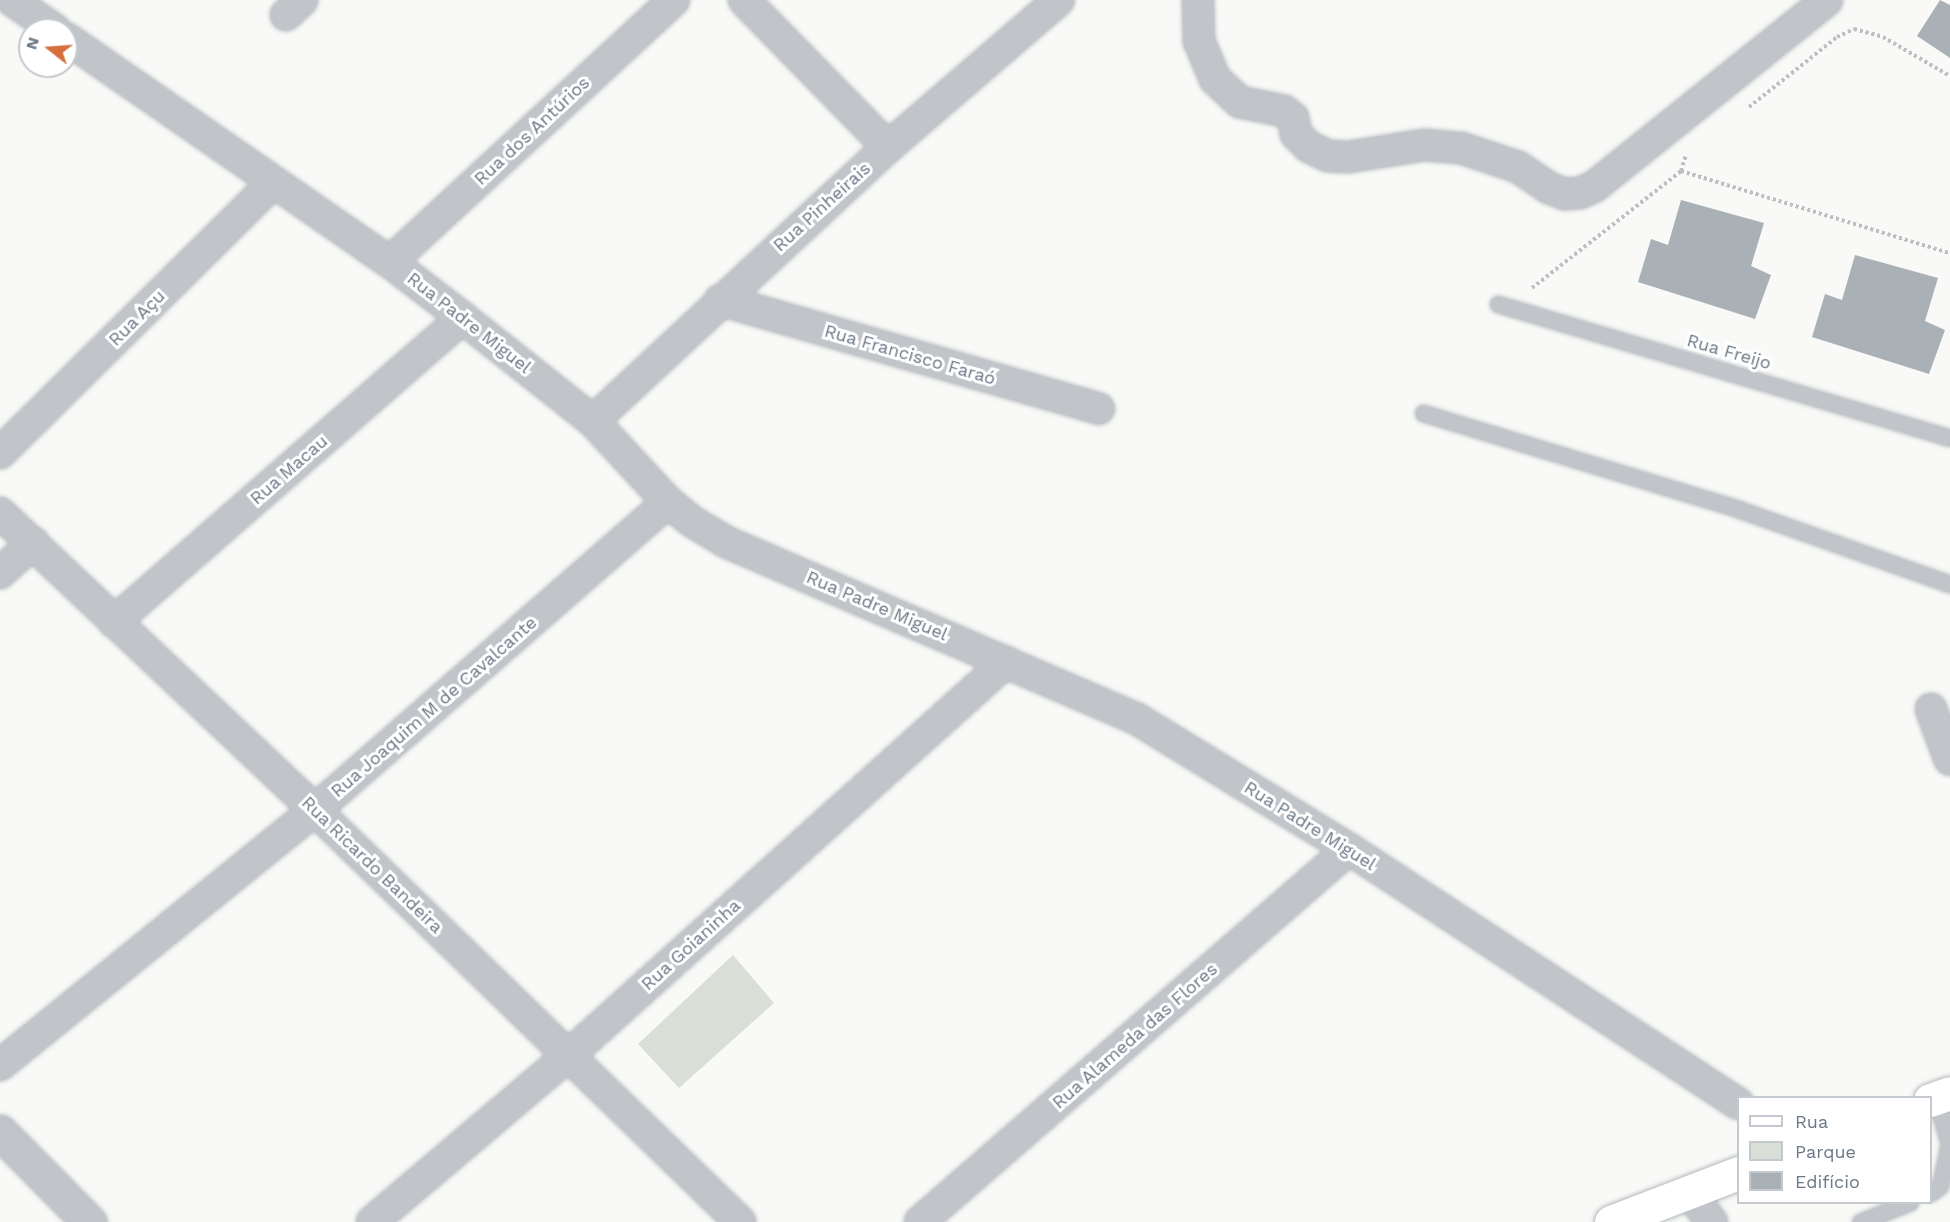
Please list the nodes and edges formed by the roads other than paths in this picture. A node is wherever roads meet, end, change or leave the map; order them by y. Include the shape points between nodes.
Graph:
1 (12, 0) edge
2 (674, 0) edge
3 (744, 0) edge
4 (1059, 0) edge
5 (1198, 0) edge
6 (1827, 0) edge
7 (38, 18) edge
8 (78, 46) edge
9 (888, 147) junction
10 (274, 182) junction
11 (390, 262) junction
12 (720, 300) junction
13 (1503, 306) road end
14 (463, 318) junction
15 (1099, 409) dead end
16 (1423, 413) dead end
17 (593, 421) junction
18 (1950, 438) edge
19 (0, 453) edge
20 (668, 502) junction
21 (0, 513) edge
22 (33, 543) junction
23 (0, 573) edge
24 (1950, 584) edge
25 (114, 622) junction
26 (1006, 662) junction
27 (1931, 709) dead end
28 (1950, 760) edge
29 (315, 810) junction
30 (1349, 849) junction
31 (569, 1055) junction
32 (0, 1065) edge
33 (1939, 1097) edge
34 (1737, 1103) edge
35 (0, 1132) edge
36 (1737, 1173) edge
37 (1932, 1191) edge
38 (1689, 1192) junction
39 (1907, 1204) edge
40 (89, 1222) edge
41 (372, 1222) edge
42 (740, 1222) edge
43 (920, 1222) edge
44 (1611, 1222) edge
45 (1712, 1222) edge
46 (1860, 1222) edge

1 - 7 street
2 - 11 street, Rua dos Antúrios
3 - 9 street
4 - 9 street, Rua Pinheirais
5 - 6 street via 1198,41 1215,79 1240,102 1284,111 1293,118 1296,134 1309,147 1328,156 1348,157 1425,145 1461,147 1518,166 1549,188 1565,194 1595,186
8 - 10 street, Rua Padre Miguel
9 - 12 street, Rua Pinheirais
10 - 11 street, Rua Padre Miguel
10 - 19 street, Rua Açu
11 - 14 street, Rua Padre Miguel
12 - 15 street, Rua Francisco Faraó
12 - 17 street, Rua Pinheirais
13 - 18 lane, Rua Freijo
14 - 17 street, Rua Padre Miguel
14 - 25 street, Rua Macau
16 - 24 lane via 1738,509
17 - 20 street, Rua Padre Miguel
20 - 26 street, Rua Padre Miguel via 726,542
20 - 29 street, Rua Joaquim M de Cavalcante
21 - 22 street, Rua Ricardo Bandeira
22 - 23 street
22 - 25 street, Rua Ricardo Bandeira
25 - 29 street, Rua Ricardo Bandeira
26 - 30 street, Rua Padre Miguel via 1137,719
26 - 31 street, Rua Goianinha
27 - 28 street
29 - 31 street, Rua Ricardo Bandeira
29 - 32 street, Rua Joaquim M de Cavalcante
30 - 34 street, Rua Padre Miguel
30 - 43 street, Rua Alameda das Flores
31 - 41 street, Rua Goianinha
31 - 42 street, Rua Ricardo Bandeira
33 - 37 lane via 1949,1144 1940,1186
35 - 40 street
36 - 38 main road
38 - 44 main road
38 - 45 street
39 - 46 lane

